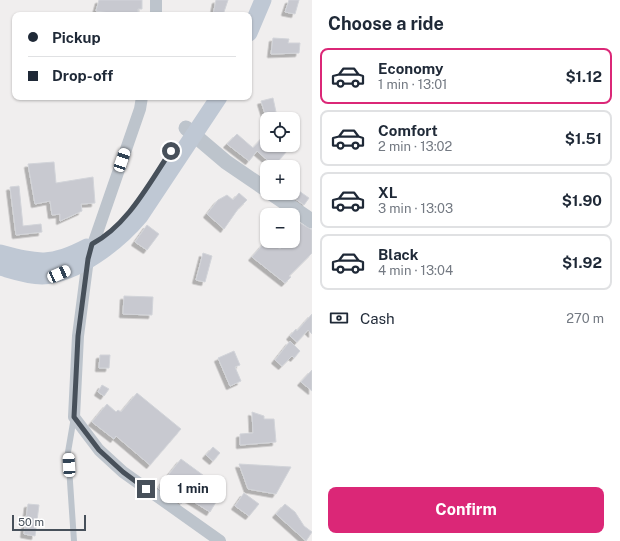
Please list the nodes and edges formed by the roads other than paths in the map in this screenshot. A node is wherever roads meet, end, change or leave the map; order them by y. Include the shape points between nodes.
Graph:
1 (156, 0) edge
2 (250, 0) edge
3 (263, 0) edge
4 (156, 12) edge
5 (245, 12) edge
6 (252, 26) edge
7 (142, 100) edge
8 (206, 100) edge
9 (216, 100) edge
10 (190, 131) junction
11 (260, 185) edge
12 (282, 200) edge
13 (312, 221) edge
14 (90, 252) junction
15 (1, 255) edge
16 (74, 417) junction
17 (74, 541) edge
18 (220, 541) edge

1 - 4 street
2 - 5 main road
3 - 6 main road
7 - 14 street
8 - 10 main road
9 - 10 main road
10 - 11 street via 226,162
10 - 14 main road via 131,227 105,250
12 - 13 street
14 - 15 main road via 59,274 42,276 27,274
14 - 16 street via 78,336
16 - 17 lane via 68,452
16 - 18 street via 99,450 123,472

